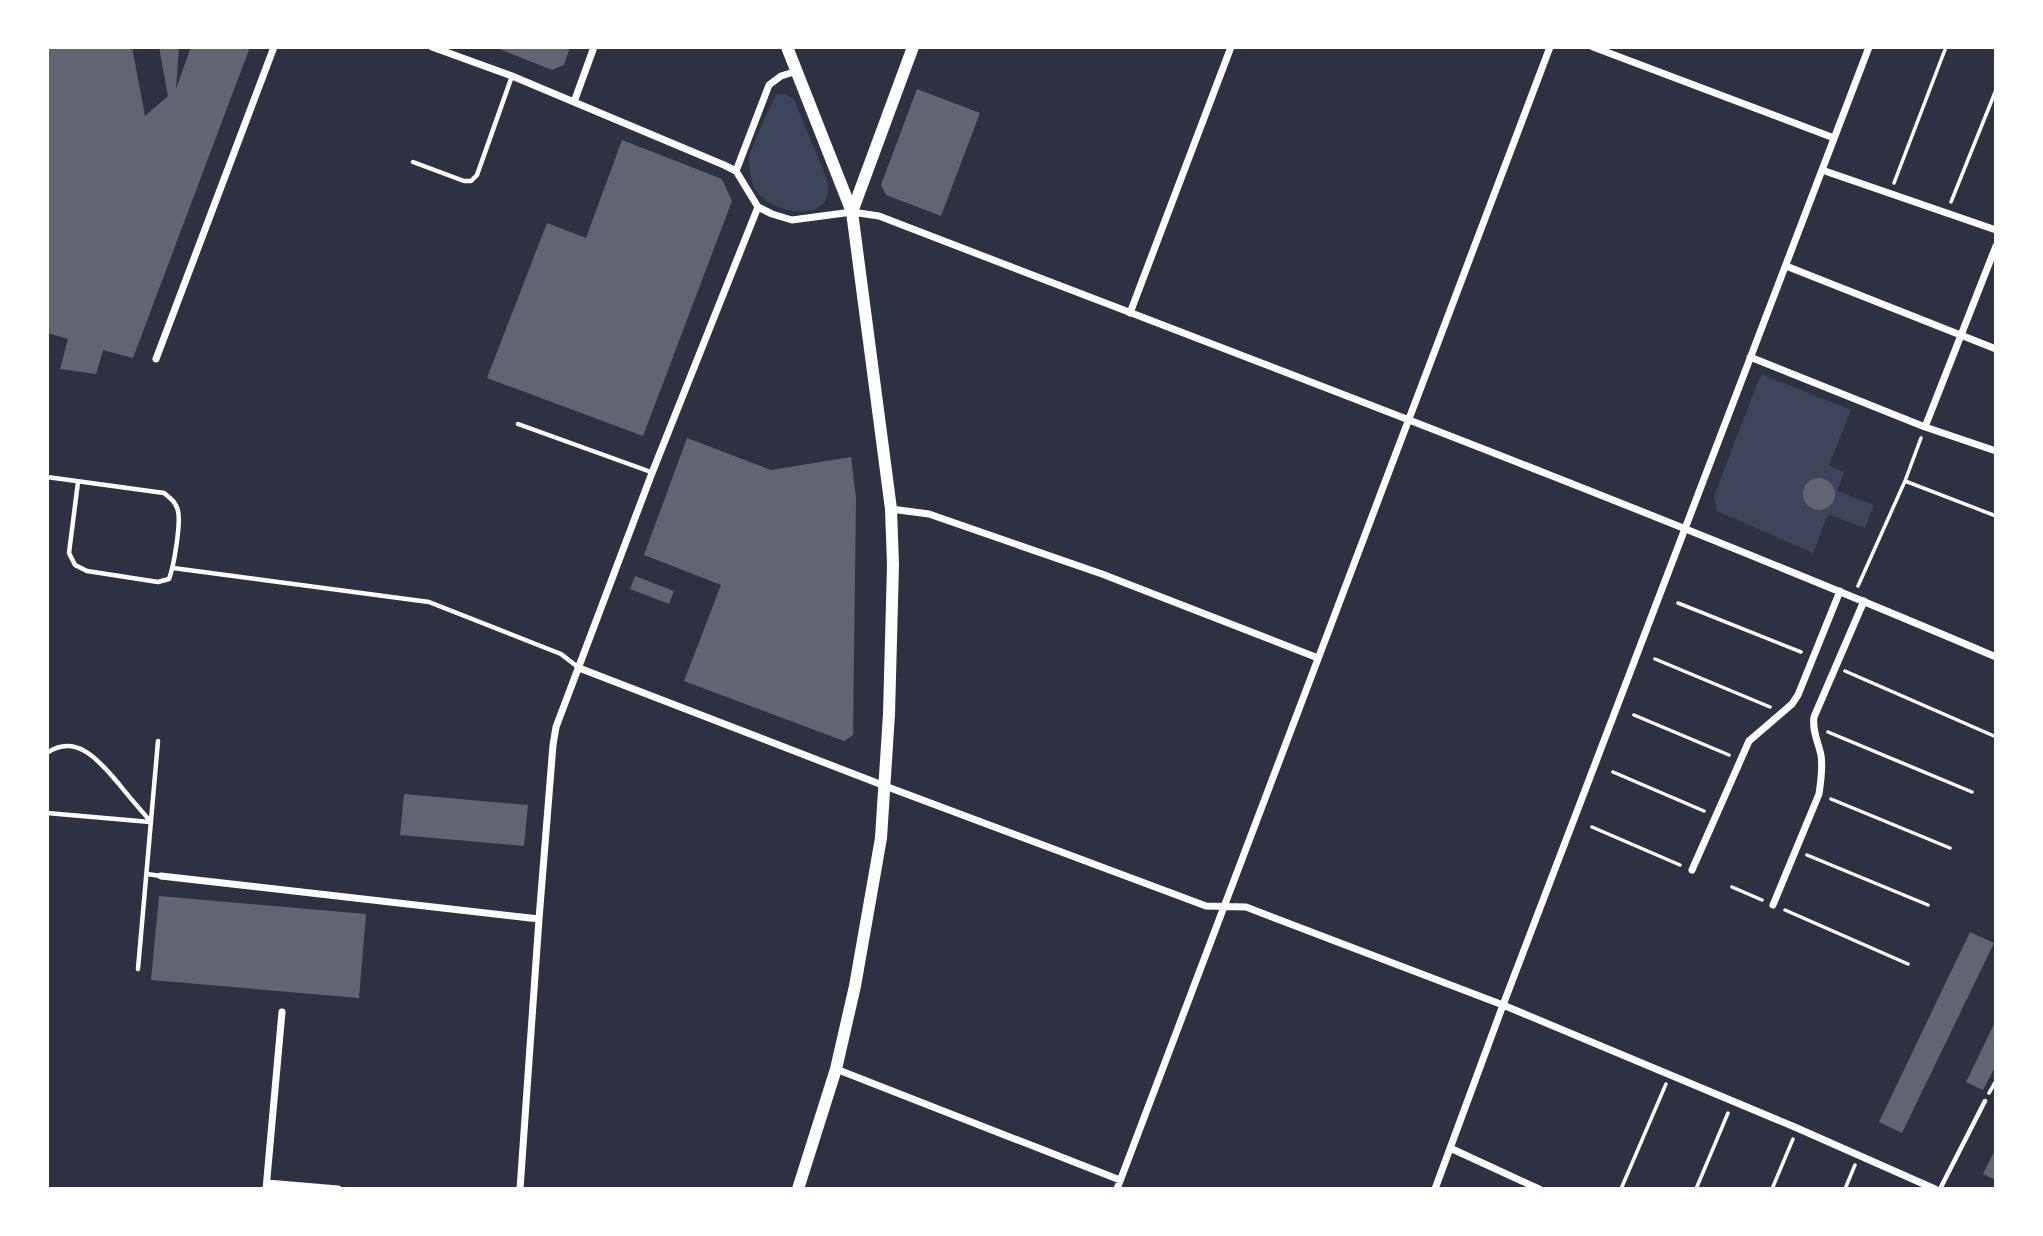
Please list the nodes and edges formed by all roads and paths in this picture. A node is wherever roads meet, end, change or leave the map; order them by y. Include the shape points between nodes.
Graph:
1 (274, 47) edge
2 (432, 47) edge
3 (594, 47) edge
4 (787, 47) edge
5 (913, 47) edge
6 (1231, 47) edge
7 (1549, 47) edge
8 (1593, 47) edge
9 (1869, 47) edge
10 (1946, 47) edge
11 (797, 71) junction
12 (512, 76) junction
13 (1996, 89) edge
14 (573, 102) junction
15 (1834, 138) junction
16 (413, 162) dead end
17 (1822, 170) junction
18 (736, 171) junction
19 (1890, 195) junction
20 (758, 207) junction
21 (852, 212) junction
22 (1947, 214) junction
23 (1996, 230) edge
24 (1996, 246) edge
25 (1786, 266) junction
26 (1130, 313) junction
27 (1962, 336) junction
28 (1996, 349) edge
29 (1750, 357) junction
30 (156, 359) dead end
31 (1409, 420) junction
32 (517, 424) dead end
33 (1925, 426) junction
34 (1996, 451) edge
35 (652, 473) junction
36 (47, 477) edge
37 (1905, 481) junction
38 (78, 482) junction
39 (891, 509) junction
40 (1996, 516) edge
41 (1685, 528) junction
42 (173, 568) junction
43 (1840, 591) junction
44 (1854, 596) junction
45 (1864, 601) junction
46 (1678, 603) dead end
47 (1996, 656) edge
48 (1813, 657) junction
49 (1318, 658) junction
50 (1655, 659) dead end
51 (1836, 667) junction
52 (579, 668) junction
53 (1783, 712) junction
54 (1634, 715) dead end
55 (1813, 726) junction
56 (1994, 736) dead end
57 (158, 741) dead end
58 (47, 753) edge
59 (1740, 760) junction
60 (1613, 772) dead end
61 (885, 786) junction
62 (1972, 792) dead end
63 (1819, 794) junction
64 (47, 813) edge
65 (1716, 816) junction
66 (151, 822) junction
67 (1592, 827) dead end
68 (1950, 848) dead end
69 (1796, 850) junction
70 (1692, 870) joint
71 (147, 874) junction
72 (161, 876) joint
73 (1732, 887) dead end
74 (1773, 905) junction
75 (1928, 905) dead end
76 (1225, 906) junction
77 (538, 919) junction
78 (1908, 964) dead end
79 (138, 969) dead end
80 (1503, 1005) junction
81 (282, 1012) dead end
82 (836, 1069) junction
83 (1670, 1074) junction
84 (1733, 1101) junction
85 (1985, 1101) dead end
86 (1797, 1128) junction
87 (1450, 1148) junction
88 (1859, 1155) junction
89 (1120, 1180) junction
90 (266, 1186) edge
91 (338, 1189) edge
92 (520, 1189) edge
93 (798, 1189) edge
94 (1117, 1189) edge
95 (1436, 1189) edge
96 (1539, 1189) edge
97 (1621, 1189) edge
98 (1696, 1189) edge
99 (1772, 1189) edge
100 (1845, 1189) edge
101 (1938, 1189) edge

1 - 30 street
2 - 12 street
3 - 14 street
4 - 11 street
5 - 21 street
6 - 26 street
7 - 31 street
8 - 15 street
9 - 15 street
10 - 19 path
11 - 18 street via 769,85
11 - 21 street
12 - 14 street
12 - 16 lane via 471,181
13 - 22 path
14 - 18 street
15 - 17 street
17 - 19 street
17 - 25 street
18 - 20 street
19 - 22 street
20 - 21 street via 792,220
20 - 35 street
21 - 26 street via 879,216
21 - 39 street
22 - 23 street
24 - 27 street
25 - 27 street
25 - 29 street
26 - 31 street
27 - 28 street
27 - 33 street
29 - 33 street
29 - 41 street
31 - 41 street
31 - 49 street
32 - 35 lane
33 - 34 street
33 - 37 path
35 - 52 street
36 - 38 lane
37 - 40 path
37 - 44 path
38 - 42 lane via 164,493 174,501 179,513
38 - 42 lane via 69,553 75,565 158,582 169,579
39 - 49 street via 929,514 1102,574
39 - 61 street
41 - 43 street
41 - 80 street
42 - 52 lane via 429,602 561,654
43 - 44 street
43 - 48 street
44 - 45 street
45 - 47 street
45 - 51 street
46 - 48 path
48 - 53 street via 1798,695
49 - 76 street
50 - 53 path
51 - 55 street
51 - 56 path
52 - 61 street
52 - 77 street via 553,745
53 - 59 street via 1749,741
54 - 59 path
55 - 62 path
55 - 63 street via 1821,757
57 - 66 lane
58 - 66 lane via 70,746 91,754
59 - 65 street
60 - 65 path
61 - 76 street via 1206,906
61 - 82 street via 869,911
63 - 68 path
63 - 69 street
64 - 66 lane
65 - 70 street
66 - 71 lane
67 - 70 path
69 - 74 street
69 - 75 path
71 - 72 lane
71 - 79 lane
72 - 77 street
73 - 74 path
74 - 78 path
76 - 80 street via 1246,907
76 - 89 street
77 - 92 street
80 - 83 street
80 - 87 street
81 - 90 street
82 - 89 street
82 - 93 street
83 - 84 street
83 - 97 path
84 - 86 street
84 - 98 path
85 - 101 lane
86 - 88 street
86 - 99 path
87 - 95 street
87 - 96 street
88 - 100 path
88 - 101 street
89 - 94 street
90 - 91 street

